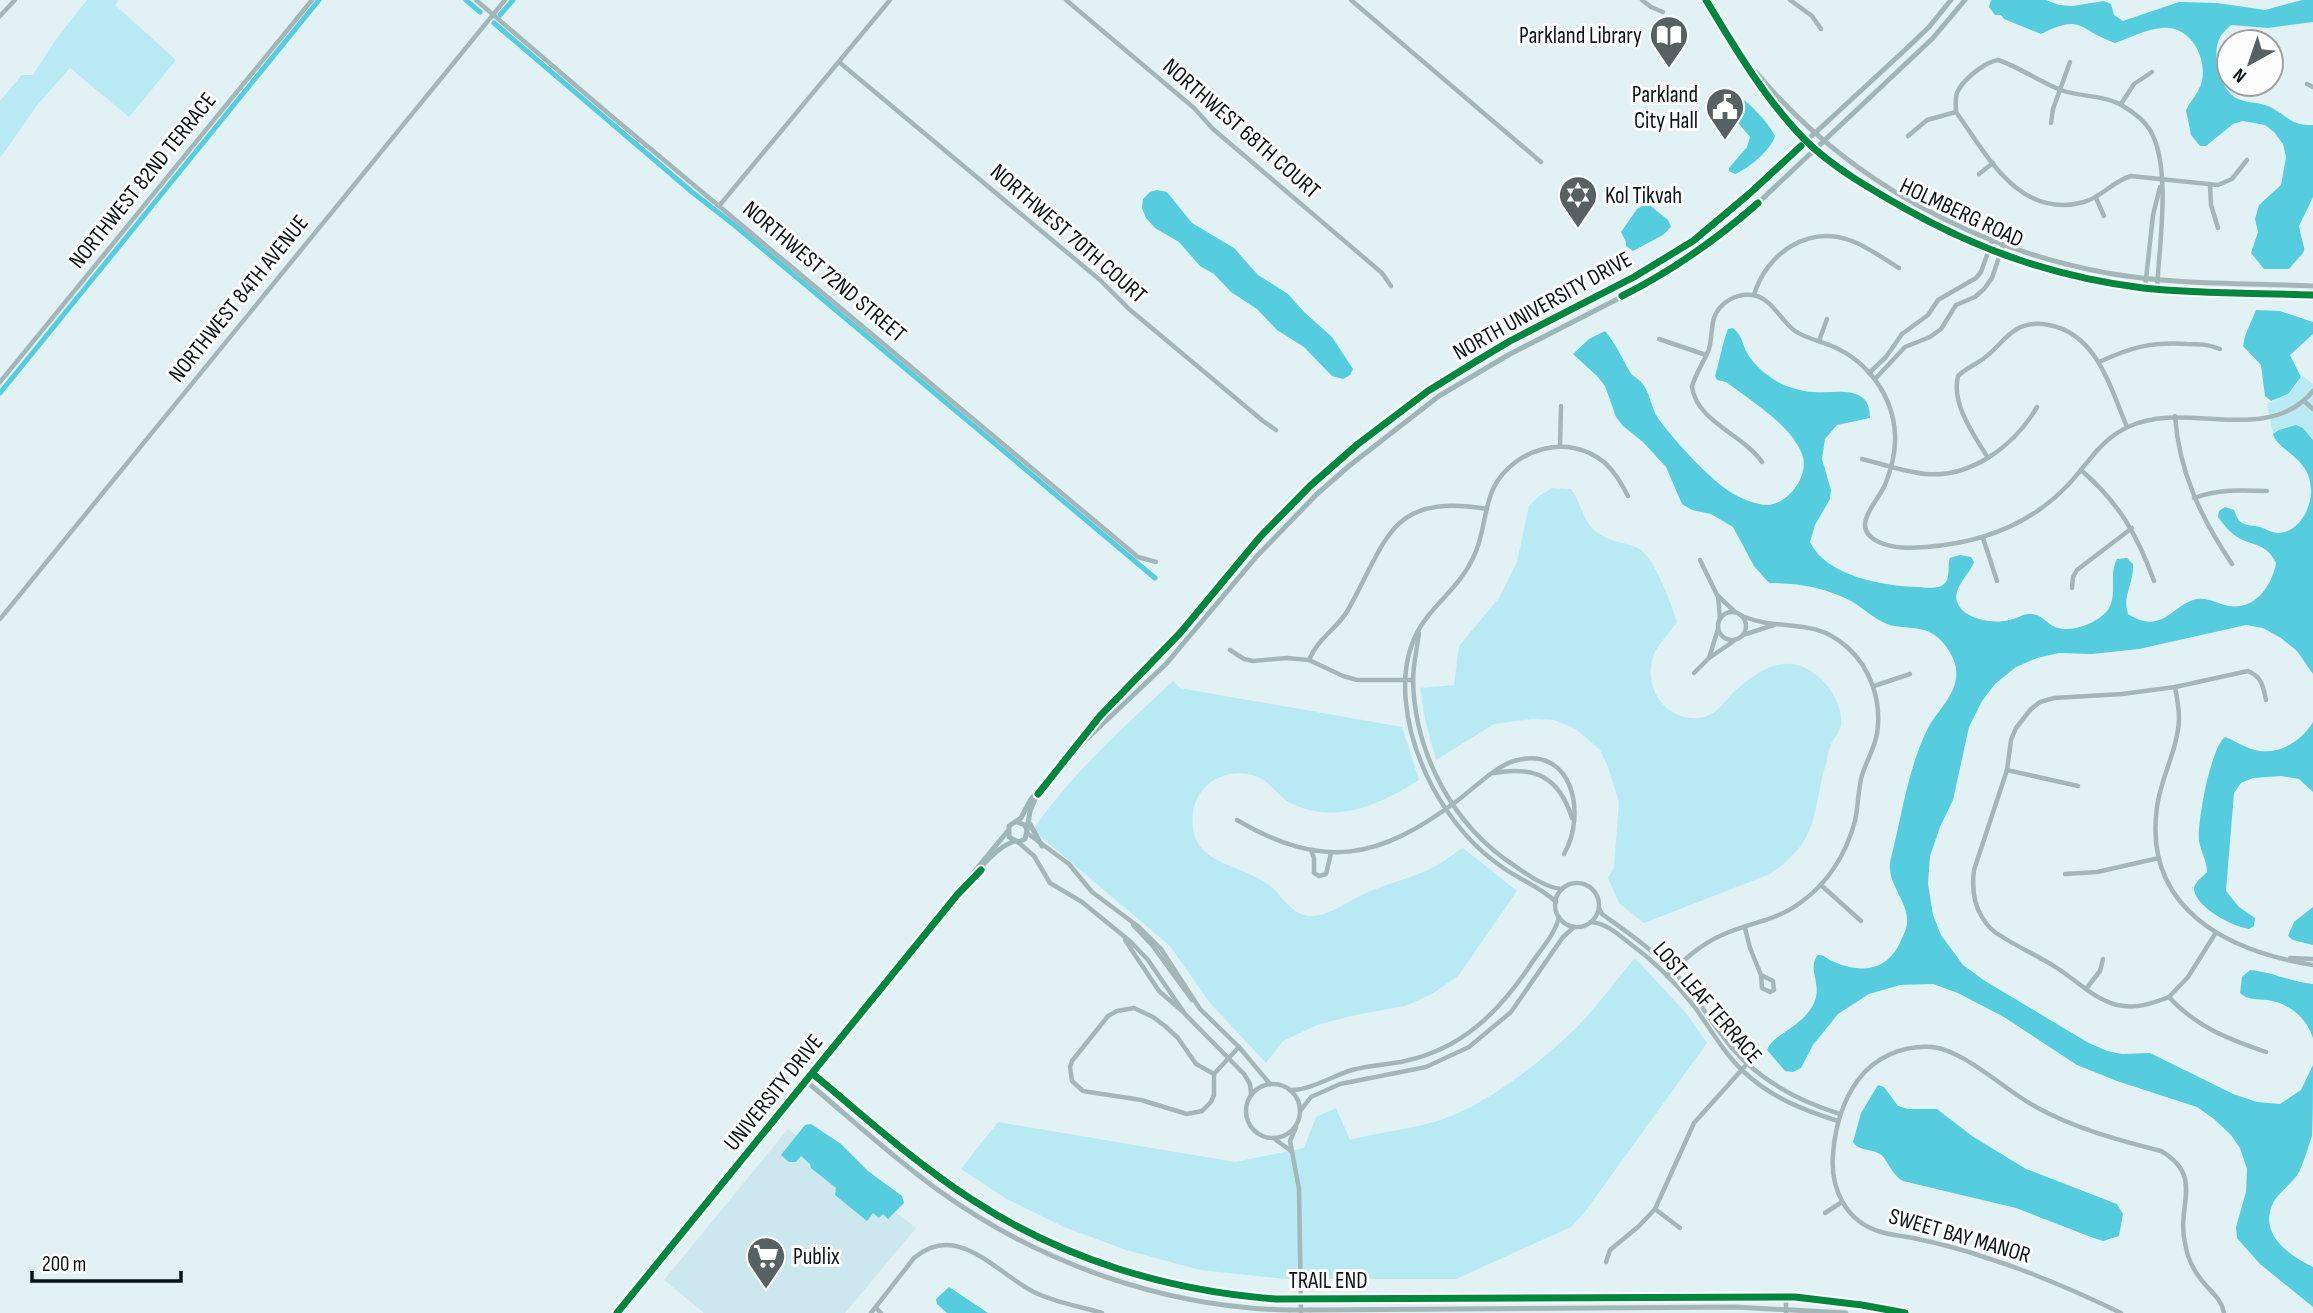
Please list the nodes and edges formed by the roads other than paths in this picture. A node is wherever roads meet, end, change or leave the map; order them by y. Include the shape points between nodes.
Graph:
1 (15, 0) edge
2 (312, 0) edge
3 (476, 0) edge
4 (505, 0) edge
5 (890, 0) edge
6 (1066, 0) edge
7 (1351, 0) edge
8 (1642, 0) edge
9 (1706, 0) edge
10 (1790, 0) edge
11 (1951, 0) edge
12 (1965, 0) edge
13 (1663, 12) dead end
14 (493, 14) junction
15 (0, 16) edge
16 (1821, 29) dead end
17 (1739, 51) junction
18 (839, 62) junction
19 (2070, 62) dead end
20 (2152, 72) dead end
21 (2060, 90) junction
22 (2121, 104) junction
23 (1956, 112) junction
24 (2052, 122) dead end
25 (1815, 133) junction
26 (1908, 136) dead end
27 (1806, 141) junction
28 (1825, 141) junction
29 (1815, 149) junction
30 (2246, 160) dead end
31 (1541, 162) dead end
32 (1993, 163) junction
33 (1979, 174) dead end
34 (2161, 179) junction
35 (2210, 185) junction
36 (2096, 198) junction
37 (719, 206) junction
38 (2104, 216) dead end
39 (2218, 228) dead end
40 (1992, 241) junction
41 (2003, 245) junction
42 (1989, 251) junction
43 (2000, 254) junction
44 (1899, 268) dead end
45 (2146, 278) junction
46 (2157, 279) junction
47 (1391, 286) dead end
48 (2313, 286) edge
49 (2145, 288) junction
50 (2157, 289) junction
51 (1754, 295) junction
52 (2313, 295) edge
53 (1827, 319) dead end
54 (1659, 339) dead end
55 (1819, 341) junction
56 (2220, 349) dead end
57 (1706, 355) junction
58 (2099, 362) junction
59 (1869, 373) junction
60 (1875, 380) junction
61 (0, 382) edge
62 (2313, 391) edge
63 (2304, 401) junction
64 (1561, 407) dead end
65 (2038, 407) dead end
66 (2313, 409) edge
67 (2175, 416) junction
68 (1392, 417) junction
69 (1398, 426) junction
70 (2127, 427) junction
71 (1276, 430) dead end
72 (1560, 446) junction
73 (1988, 458) junction
74 (1862, 459) dead end
75 (1762, 463) dead end
76 (1891, 466) junction
77 (2081, 470) junction
78 (2267, 491) dead end
79 (1628, 496) dead end
80 (2194, 498) junction
81 (1487, 509) junction
82 (2132, 528) junction
83 (1983, 538) junction
84 (1700, 560) dead end
85 (1156, 562) dead end
86 (2232, 564) dead end
87 (1997, 581) dead end
88 (2154, 581) dead end
89 (2072, 588) dead end
90 (1717, 595) junction
91 (1735, 612) junction
92 (1742, 616) junction
93 (0, 619) edge
94 (1720, 620) junction
95 (1778, 624) junction
96 (1719, 628) junction
97 (1419, 630) junction
98 (1743, 635) junction
99 (1737, 639) junction
100 (1230, 650) dead end
101 (1709, 659) junction
102 (1309, 660) junction
103 (1694, 673) dead end
104 (1910, 674) dead end
105 (1413, 680) junction
106 (1405, 681) junction
107 (1874, 686) junction
108 (2175, 687) junction
109 (2266, 700) dead end
110 (1070, 754) junction
111 (2007, 770) junction
112 (1493, 774) junction
113 (2078, 786) dead end
114 (1038, 794) junction
115 (1453, 804) junction
116 (1446, 809) junction
117 (1029, 820) junction
118 (1237, 820) dead end
119 (1573, 820) junction
120 (1017, 822) junction
121 (1007, 831) junction
122 (1027, 832) junction
123 (1016, 842) junction
124 (1042, 846) junction
125 (1311, 850) junction
126 (1331, 852) junction
127 (1564, 854) dead end
128 (2159, 858) junction
129 (2065, 874) dead end
130 (1821, 885) junction
131 (1562, 889) junction
132 (957, 895) junction
133 (1556, 902) junction
134 (1598, 908) junction
135 (1113, 909) junction
136 (1559, 916) junction
137 (1104, 919) junction
138 (1861, 921) dead end
139 (1130, 922) junction
140 (1591, 922) junction
141 (1574, 926) junction
142 (1745, 928) junction
143 (1120, 934) junction
144 (2216, 934) junction
145 (2278, 958) junction
146 (2103, 959) dead end
147 (2313, 959) edge
148 (2313, 965) edge
149 (1673, 971) junction
150 (1761, 975) dead end
151 (1667, 976) junction
152 (1181, 986) junction
153 (2086, 989) junction
154 (1170, 994) junction
155 (2169, 997) junction
156 (1200, 1009) junction
157 (1185, 1014) junction
158 (1239, 1047) junction
159 (2266, 1052) dead end
160 (1229, 1058) junction
161 (1747, 1064) junction
162 (1742, 1070) junction
163 (813, 1074) junction
164 (1214, 1074) junction
165 (1337, 1075) junction
166 (806, 1082) junction
167 (1269, 1084) junction
168 (1340, 1084) junction
169 (1292, 1090) junction
170 (1251, 1094) junction
171 (1301, 1110) junction
172 (1840, 1114) junction
173 (1838, 1121) junction
174 (1296, 1126) junction
175 (1273, 1138) junction
176 (1292, 1152) junction
177 (1842, 1202) junction
178 (1655, 1209) junction
179 (1825, 1213) dead end
180 (1680, 1228) dead end
181 (1606, 1262) dead end
182 (1776, 1297) junction
183 (1786, 1297) junction
184 (1776, 1310) edge
185 (873, 1311) edge
186 (1786, 1311) edge
187 (617, 1313) edge
188 (881, 1313) edge
189 (1102, 1313) edge
190 (1301, 1313) edge
191 (1846, 1313) edge
192 (1905, 1313) edge
193 (2121, 1313) edge
194 (2224, 1313) edge

1 - 15 street
2 - 61 street, NORTHWEST 82ND TERRACE
3 - 14 street, NORTHWEST 72ND STREET
4 - 14 street, NORTHWEST 84TH AVENUE
5 - 18 street
6 - 47 street, NORTHWEST 68TH COURT via 1382,273
7 - 31 street
8 - 13 street
9 - 17 street, HOLMBERG ROAD
10 - 16 street
11 - 25 main road, NORTH UNIVERSITY DRIVE via 1929,27
12 - 28 main road, NORTH UNIVERSITY DRIVE via 1933,38
14 - 37 street, NORTHWEST 72ND STREET
14 - 93 street, NORTHWEST 84TH AVENUE
17 - 25 street, HOLMBERG ROAD
17 - 27 street, HOLMBERG ROAD
18 - 37 street
18 - 71 street, NORTHWEST 70TH COURT
19 - 21 street
20 - 22 street via 2134,84
21 - 22 street
21 - 23 street via 2008,63 1990,61 1957,93
21 - 24 street
22 - 34 street via 2149,128 2159,152
23 - 26 street via 1927,120
23 - 32 street
25 - 27 main road, NORTH UNIVERSITY DRIVE
25 - 28 street, HOLMBERG ROAD
27 - 29 street, HOLMBERG ROAD
27 - 68 main road, NORTH UNIVERSITY DRIVE via 1693,241 1510,341
28 - 29 main road, NORTH UNIVERSITY DRIVE
28 - 40 street, HOLMBERG ROAD via 1882,184
29 - 42 street, HOLMBERG ROAD via 1877,193
29 - 69 main road, NORTH UNIVERSITY DRIVE via 1704,247 1645,285 1438,396
30 - 35 street via 2232,179
32 - 33 street
32 - 36 street via 2015,189 2044,204 2073,205
34 - 35 street
34 - 36 street via 2131,176
34 - 45 street
34 - 46 street
35 - 39 street
36 - 38 street
37 - 85 street, NORTHWEST 72ND STREET via 1138,556
40 - 41 street, HOLMBERG ROAD
40 - 42 street
41 - 43 street
41 - 45 street, HOLMBERG ROAD via 2043,259
42 - 43 street, HOLMBERG ROAD
42 - 59 street via 1976,278 1938,300
43 - 49 street, HOLMBERG ROAD via 2073,275
43 - 60 street via 1984,289 1956,305 1941,329 1905,347
44 - 51 street via 1851,240 1817,237 1782,251 1765,269
45 - 46 street, HOLMBERG ROAD
45 - 49 street
46 - 48 street, HOLMBERG ROAD
46 - 50 street
49 - 50 street, HOLMBERG ROAD
50 - 52 street, HOLMBERG ROAD
51 - 55 street via 1798,333
51 - 57 street via 1734,297 1719,308
53 - 55 street
54 - 57 street
55 - 59 street via 1850,356
56 - 58 street via 2155,343
57 - 75 street via 1694,380 1693,396 1718,426 1747,445
58 - 70 street
58 - 73 street via 2091,349 2068,331 2029,324 1958,376 1964,414
59 - 60 street
60 - 76 street via 1894,420
62 - 63 street
63 - 66 street
63 - 67 street via 2278,415 2242,420
64 - 72 street
65 - 73 street via 2018,435
67 - 70 street
67 - 80 street via 2180,457
68 - 69 main road
68 - 110 main road, NORTH UNIVERSITY DRIVE via 1269,527
69 - 110 main road, NORTH UNIVERSITY DRIVE via 1303,508 1166,664
70 - 77 street via 2094,452
72 - 79 street via 1602,461
72 - 81 street via 1527,454 1509,468 1495,485
73 - 76 street via 1956,472 1937,474
74 - 76 street
76 - 83 street via 1865,525 1879,542 1916,548
77 - 82 street via 2113,501
77 - 83 street via 2029,517
78 - 80 street via 2207,493
80 - 86 street
81 - 97 street via 1474,557
81 - 102 street via 1431,506 1393,528 1339,624 1317,644
82 - 88 street
82 - 89 street via 2077,570
83 - 87 street
84 - 90 street
90 - 91 street
90 - 94 street
91 - 92 street
91 - 94 street
92 - 95 street
92 - 98 street
94 - 96 street
95 - 98 street
95 - 107 street via 1809,627 1837,639 1859,660
96 - 99 street via 1725,637
96 - 101 street
97 - 105 street
97 - 106 street via 1407,656
98 - 99 street
99 - 101 street
100 - 102 street via 1253,661
101 - 103 street
102 - 106 street via 1357,680
104 - 107 street
105 - 106 street
105 - 115 street via 1421,735
106 - 116 street via 1412,736
107 - 130 street via 1877,734 1863,773 1854,822 1839,862
108 - 109 street via 2248,671 2262,681
108 - 111 street via 2040,702 2016,729
108 - 128 street via 2177,735 2155,822
110 - 114 main road, NORTH UNIVERSITY DRIVE
111 - 113 street
111 - 153 street via 1974,870 1977,908 2000,936
112 - 115 street
112 - 119 street via 1521,770 1544,777 1562,794
112 - 119 street via 1511,761 1527,758 1553,765 1571,786
114 - 117 main road
114 - 120 main road
115 - 116 street
115 - 131 street via 1474,832 1506,860
116 - 126 street via 1391,842
116 - 133 street via 1482,852
117 - 122 main road
117 - 124 main road
118 - 125 street via 1271,839
119 - 127 street
120 - 121 main road
120 - 122 main road via 1025,825
121 - 123 main road
121 - 132 main road, UNIVERSITY DRIVE
122 - 123 main road via 1025,839
122 - 124 street
123 - 132 main road, UNIVERSITY DRIVE via 999,850
123 - 137 street via 1034,856 1050,883
124 - 135 street via 1069,864
125 - 126 street
125 - 126 street via 1314,873 1319,876 1326,874
128 - 129 street
128 - 144 street via 2187,910
130 - 138 street
130 - 142 street via 1786,912
131 - 133 street
131 - 134 street via 1588,886
132 - 163 main road, UNIVERSITY DRIVE
133 - 136 street
134 - 140 street
134 - 149 street, LOST LEAF TERRACE
135 - 137 street
135 - 139 street
136 - 141 street
136 - 165 street via 1514,989 1475,1028 1448,1046 1421,1056
137 - 143 street
139 - 152 street
139 - 156 street via 1167,957
140 - 141 street
140 - 151 street, LOST LEAF TERRACE via 1624,939
141 - 168 street via 1511,1012 1469,1047 1426,1067
142 - 149 street via 1711,940
142 - 150 street
143 - 154 street via 1148,960
143 - 157 street via 1159,991
144 - 145 street
144 - 155 street
145 - 147 street
145 - 148 street
146 - 153 street
149 - 151 street
149 - 161 street, LOST LEAF TERRACE
151 - 162 street, LOST LEAF TERRACE
152 - 154 street
152 - 156 street
153 - 155 street via 2106,1002 2132,1007
154 - 157 street
155 - 159 street via 2212,1031
156 - 158 street
157 - 160 street
158 - 160 street
158 - 167 street
160 - 164 street
160 - 170 street via 1244,1074
161 - 162 street
161 - 172 street, LOST LEAF TERRACE via 1787,1093
162 - 173 street, LOST LEAF TERRACE via 1783,1100
162 - 178 street via 1694,1124
163 - 166 main road, UNIVERSITY DRIVE
163 - 182 street, TRAIL END, bridge via 949,1185 1016,1227 1161,1282 1237,1296 1289,1299
164 - 164 street via 1195,1064 1166,1026 1134,1008 1108,1016 1070,1067 1072,1081 1083,1091 1141,1100 1187,1114 1202,1111 1211,1101
165 - 168 street
165 - 169 street
166 - 184 street, TRAIL END, bridge via 937,1189 989,1223 1097,1274 1157,1292 1290,1310
166 - 187 main road, UNIVERSITY DRIVE
167 - 169 street
167 - 170 street
168 - 171 street via 1311,1097
169 - 171 street
170 - 175 street via 1248,1122 1261,1135
171 - 174 street
172 - 173 street
172 - 194 street via 1857,1081 1875,1063 1896,1051 1933,1047 1959,1055 2013,1093 2075,1126 2161,1151 2185,1176 2185,1244 2194,1269 2219,1298
173 - 177 street via 1832,1174
174 - 175 street
174 - 176 street via 1290,1141
175 - 176 street
176 - 190 street via 1300,1200
177 - 179 street
177 - 193 street, SWEET BAY MANOR via 1871,1228 2024,1269
178 - 180 street
178 - 181 street via 1610,1250
182 - 183 street, TRAIL END
182 - 184 street
183 - 186 street
183 - 192 street, TRAIL END
184 - 186 street, TRAIL END
185 - 188 street
185 - 189 street via 914,1258 941,1245 971,1250 1036,1293
186 - 191 street, TRAIL END

